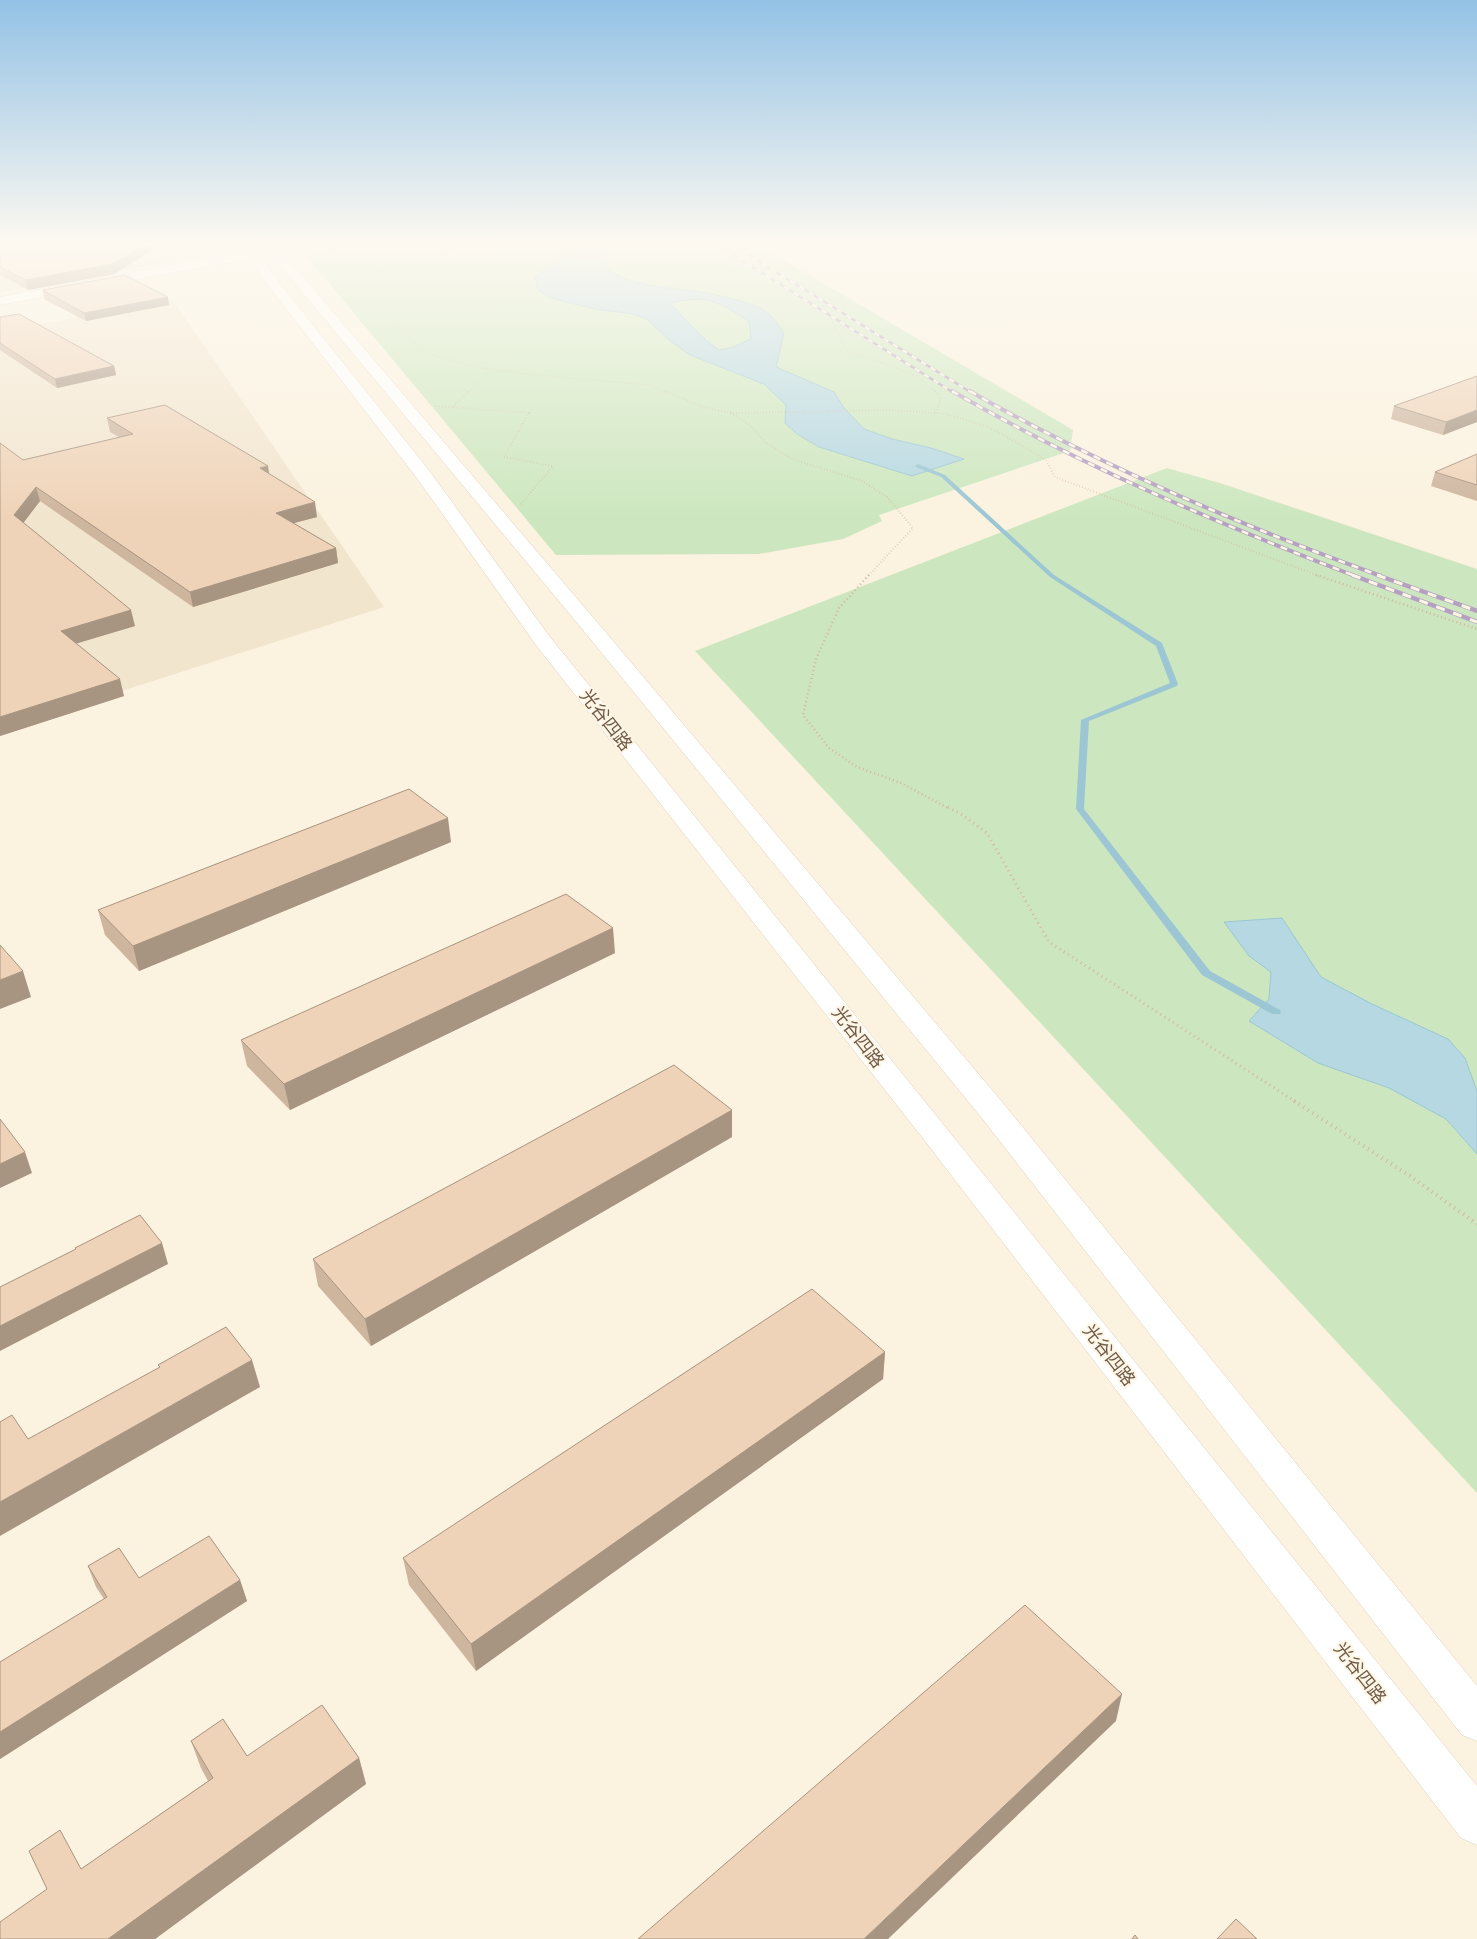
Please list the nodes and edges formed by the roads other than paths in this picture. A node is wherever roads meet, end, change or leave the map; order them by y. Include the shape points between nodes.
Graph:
1 (315, 336) edge
2 (341, 336) edge
3 (1477, 1720) edge
4 (1477, 1822) edge

1 - 4 main road, 光谷四路 via 422,473 543,641
2 - 3 main road via 505,524 992,1110

